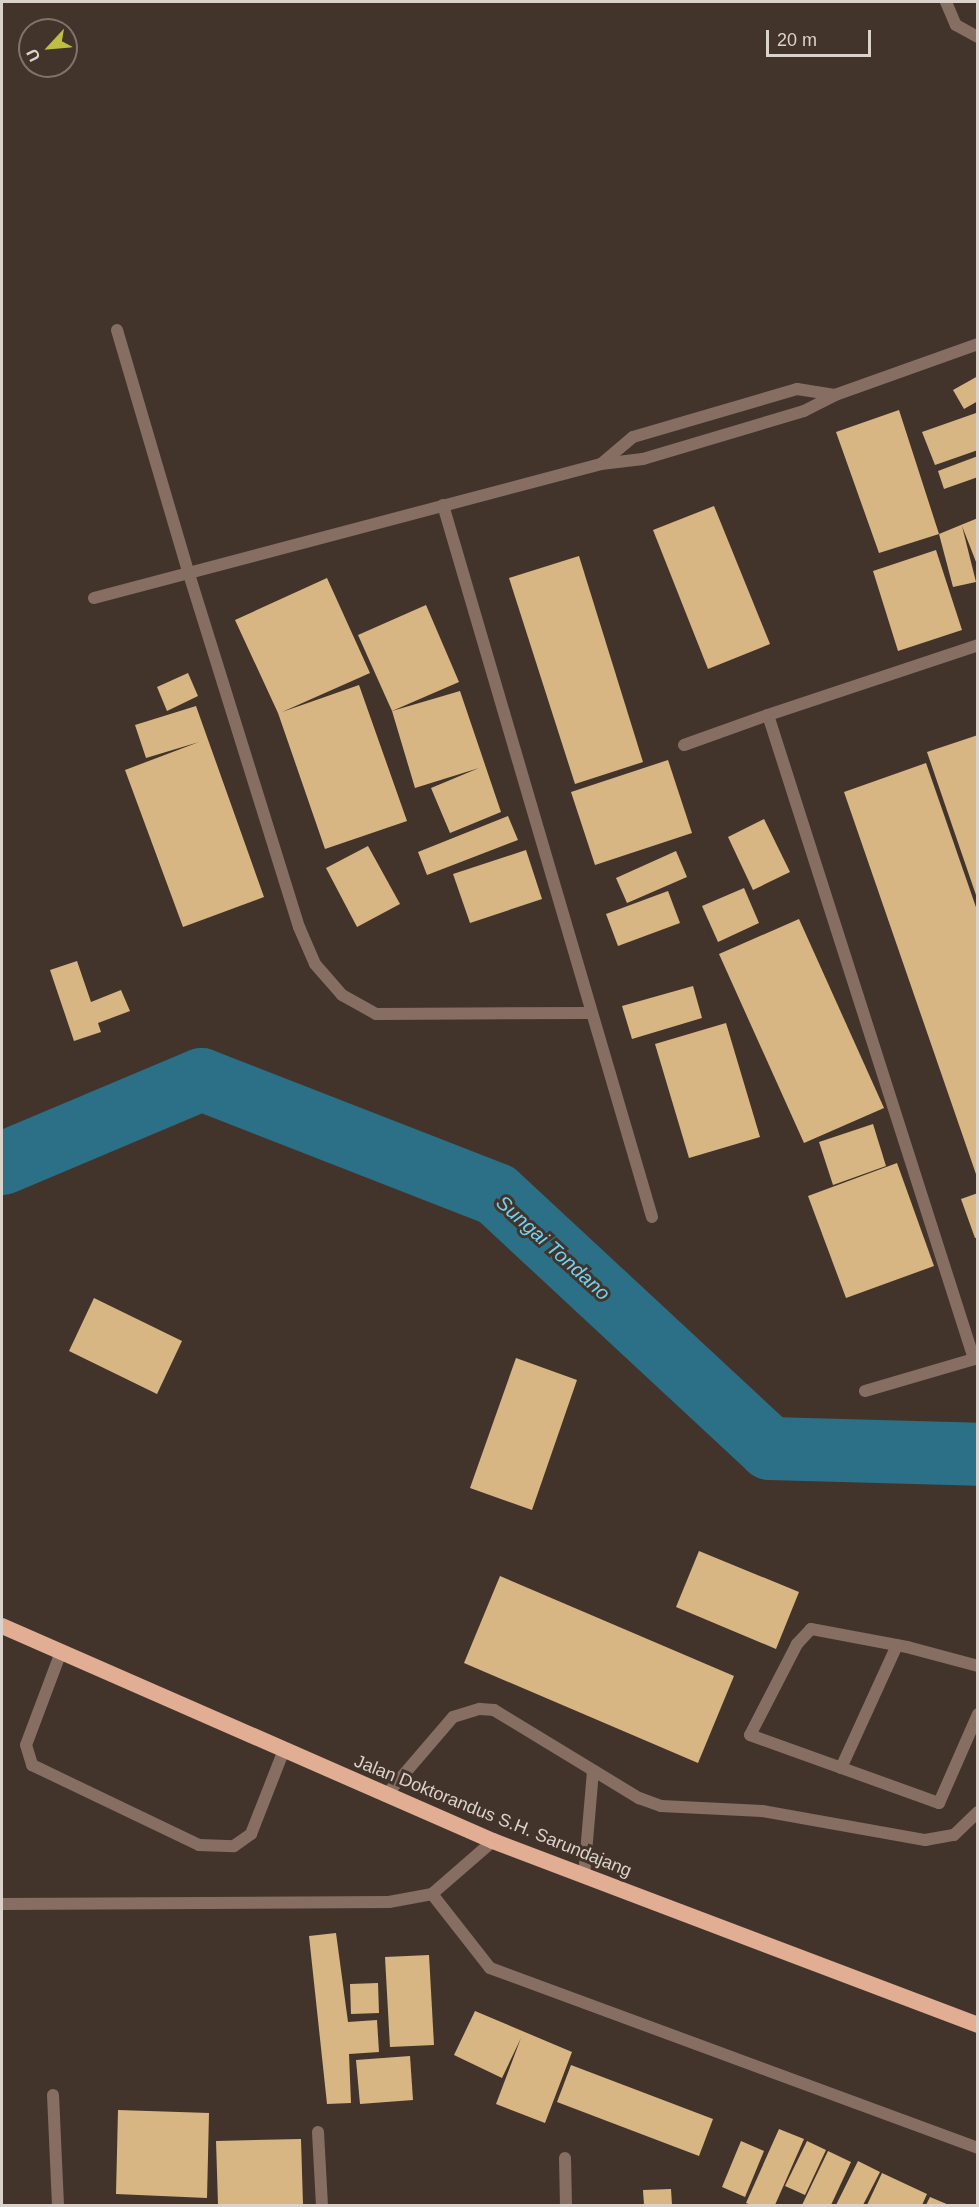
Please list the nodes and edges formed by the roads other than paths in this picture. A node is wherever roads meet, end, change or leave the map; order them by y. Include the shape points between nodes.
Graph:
1 (946, 2) edge
2 (978, 37) edge
3 (117, 330) dead end
4 (978, 344) edge
5 (835, 395) junction
6 (601, 464) junction
7 (443, 505) junction
8 (189, 574) junction
9 (94, 598) dead end
10 (978, 645) edge
11 (768, 715) junction
12 (684, 745) dead end
13 (589, 1013) junction
14 (652, 1217) dead end
15 (976, 1359) edge
16 (865, 1391) dead end
17 (2, 1626) edge
18 (897, 1645) junction
19 (61, 1652) junction
20 (978, 1666) edge
21 (978, 1714) edge
22 (284, 1750) junction
23 (841, 1768) junction
24 (593, 1770) junction
25 (387, 1794) junction
26 (978, 1812) edge
27 (494, 1841) junction
28 (584, 1875) junction
29 (432, 1894) junction
30 (2, 1904) edge
31 (978, 2025) edge
32 (53, 2095) dead end
33 (318, 2132) dead end
34 (978, 2148) edge
35 (565, 2158) dead end
36 (58, 2205) edge
37 (322, 2205) edge
38 (566, 2205) edge

1 - 2 street via 956,25
3 - 8 street
4 - 5 street
5 - 6 street via 804,411 653,456
5 - 6 street via 797,389 633,437
6 - 7 street
7 - 8 street
7 - 13 street
8 - 9 street
8 - 13 street via 299,927 315,964 342,995 376,1014
10 - 11 street
11 - 12 street
11 - 15 street
13 - 14 street
15 - 16 street
17 - 19 highway, Jalan Doktorandus S.H. Sarundajang
18 - 20 street
18 - 23 street
18 - 23 street via 811,1629 797,1644 750,1735
19 - 22 highway, Jalan Doktorandus S.H. Sarundajang
19 - 22 street via 26,1745 32,1765 199,1845 234,1846 250,1834
21 - 23 street via 939,1803
22 - 25 highway, Jalan Doktorandus S.H. Sarundajang
24 - 25 street via 494,1710 466,1711 453,1717
24 - 26 street via 661,1806 762,1811 925,1840 954,1835
24 - 28 street
25 - 27 highway, Jalan Doktorandus S.H. Sarundajang
27 - 28 highway, Jalan Doktorandus S.H. Sarundajang
27 - 29 street
28 - 31 highway, Jalan Doktorandus S.H. Sarundajang
29 - 30 street via 389,1902
29 - 34 street via 490,1968
32 - 36 street
33 - 37 street
35 - 38 street

